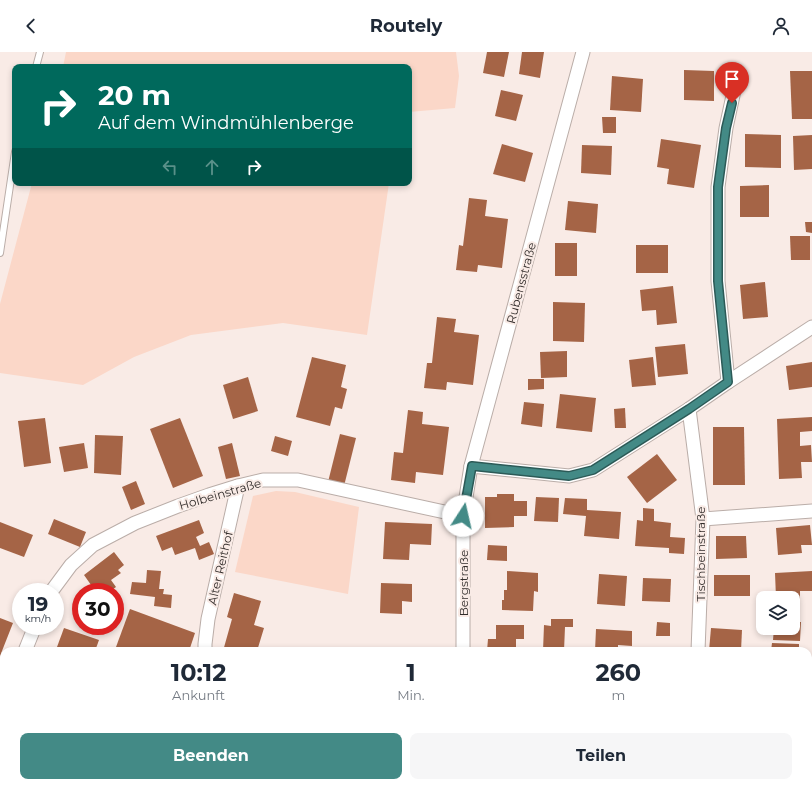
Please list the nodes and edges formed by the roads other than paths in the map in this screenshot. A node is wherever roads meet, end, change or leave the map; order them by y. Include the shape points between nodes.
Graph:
1 (40, 52) edge
2 (583, 52) edge
3 (37, 64) edge
4 (737, 78) dead end
5 (12, 172) edge
6 (0, 253) edge
7 (812, 327) edge
8 (728, 382) junction
9 (689, 409) junction
10 (472, 466) junction
11 (238, 486) junction
12 (812, 511) edge
13 (463, 516) junction
14 (703, 519) junction
15 (58, 583) edge
16 (31, 635) edge
17 (27, 647) edge
18 (205, 647) edge
19 (463, 647) edge
20 (698, 647) edge

1 - 3 lane
2 - 10 street, Rubensstraße
4 - 8 street via 726,128 718,187 718,281
5 - 6 lane
7 - 8 street
8 - 9 street
9 - 10 street via 593,470 569,476
9 - 14 street, Tischbeinstraße
10 - 13 street, Rubensstraße
11 - 13 street, Holbeinstraße via 263,480 298,480
11 - 15 street, Holbeinstraße via 136,523 93,545 71,565
11 - 18 street, Alter Reithof via 208,619
12 - 14 street
13 - 19 street, Bergstraße
14 - 20 street, Tischbeinstraße
16 - 17 street

